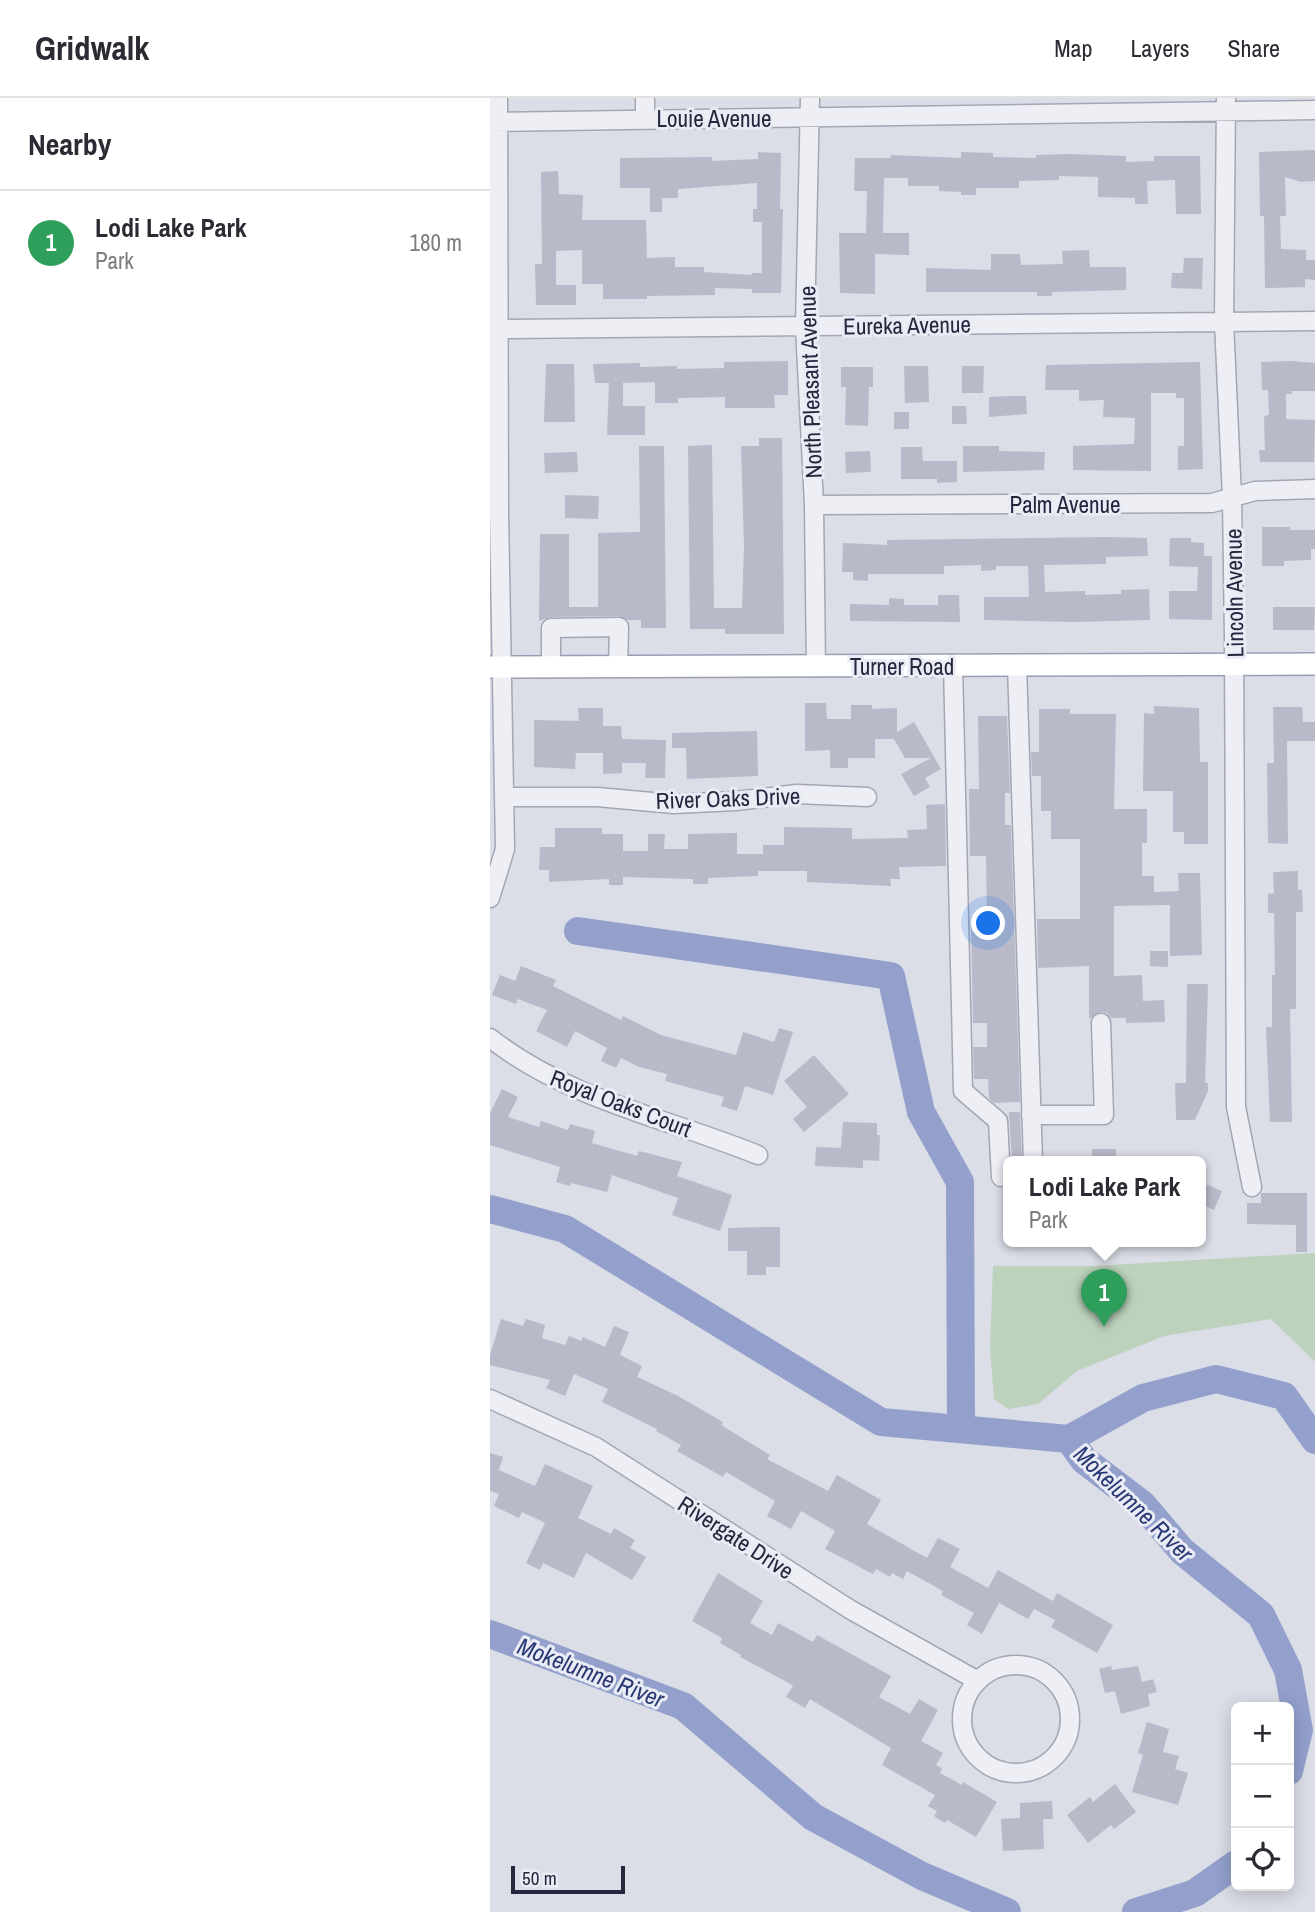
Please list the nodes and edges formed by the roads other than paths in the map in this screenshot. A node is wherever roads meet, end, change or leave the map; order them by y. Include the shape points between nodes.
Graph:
1 (498, 98) edge
2 (645, 98) edge
3 (810, 98) edge
4 (1226, 105) edge
5 (1315, 110) edge
6 (810, 117) junction
7 (645, 119) junction
8 (494, 122) edge
9 (1315, 321) edge
10 (1224, 322) junction
11 (805, 327) junction
12 (496, 331) edge
13 (1315, 489) edge
14 (1232, 497) junction
15 (814, 505) junction
16 (1315, 664) edge
17 (953, 665) junction
18 (1017, 665) junction
19 (1235, 665) junction
20 (496, 667) edge
21 (551, 667) junction
22 (618, 667) junction
23 (816, 667) junction
24 (506, 797) junction
25 (867, 797) dead end
26 (490, 898) edge
27 (1101, 1023) dead end
28 (490, 1038) edge
29 (1031, 1115) junction
30 (758, 1155) dead end
31 (1033, 1156) edge
32 (1001, 1177) dead end
33 (1252, 1187) dead end
34 (490, 1399) edge
35 (978, 1681) junction

1 - 8 street
2 - 7 street
3 - 6 street, North Pleasant Avenue
4 - 5 street, Louie Avenue
4 - 6 street, Louie Avenue
4 - 10 street, Lincoln Avenue
6 - 7 street, Louie Avenue
6 - 11 street, North Pleasant Avenue
7 - 8 street, Louie Avenue
8 - 12 street
9 - 10 street, Eureka Avenue
10 - 11 street, Eureka Avenue
10 - 14 street, Lincoln Avenue
11 - 12 street, Eureka Avenue
11 - 15 street, North Pleasant Avenue
12 - 20 street
13 - 14 street, Palm Avenue via 1255,491
14 - 15 street, Palm Avenue via 1212,503
14 - 19 street, Lincoln Avenue
15 - 23 street, North Pleasant Avenue
16 - 19 main road, Turner Road
17 - 18 main road, Turner Road
17 - 23 main road, Turner Road
17 - 32 street via 963,1091 998,1121
18 - 19 main road, Turner Road
18 - 29 street
19 - 33 street, Lincoln Avenue via 1236,1088
20 - 21 main road, Turner Road
20 - 24 street
21 - 22 main road, Turner Road
21 - 22 street via 551,628 619,627
22 - 23 main road, Turner Road
24 - 25 street, River Oaks Drive via 597,797 674,804 797,794
24 - 26 street via 505,849
27 - 29 street via 1104,1115
28 - 30 street, Royal Oaks Court via 514,1057 575,1090
29 - 31 street
34 - 35 street, Rivergate Drive via 596,1447 851,1610
35 - 35 street via 962,1714 965,1736 975,1755 993,1768 1013,1773 1034,1770 1053,1759 1070,1726 1068,1704 1059,1686 1045,1673 1027,1666 1007,1665

